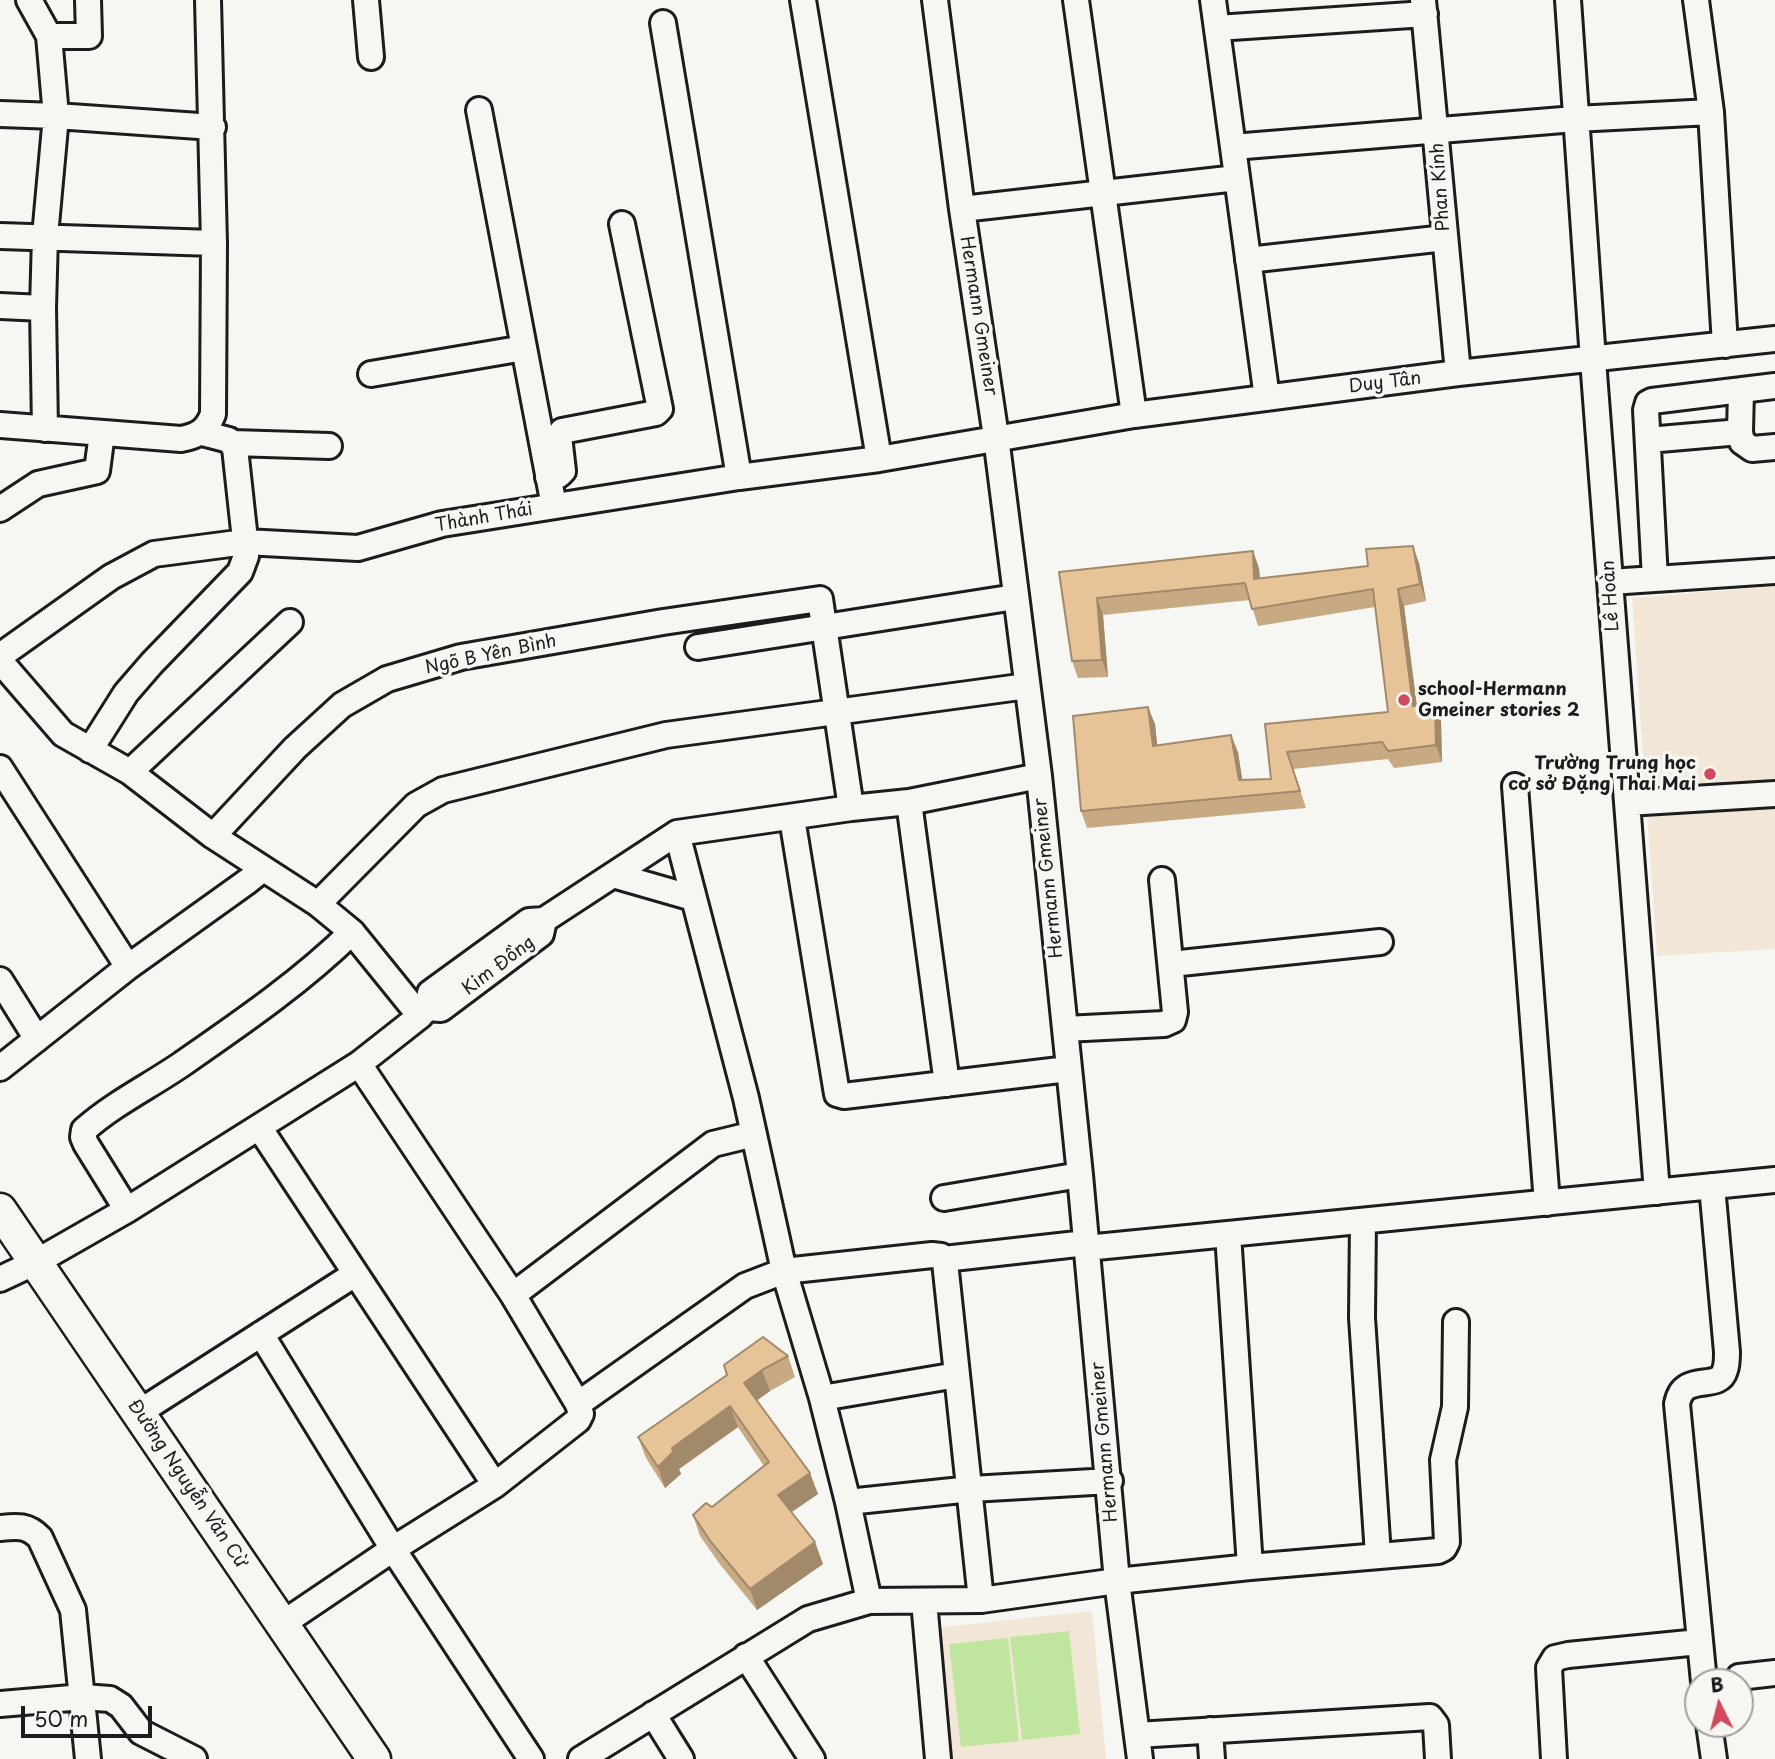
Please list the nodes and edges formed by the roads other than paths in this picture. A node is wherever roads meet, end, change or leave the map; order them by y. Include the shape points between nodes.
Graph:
1 (29, 0) edge
2 (88, 0) edge
3 (208, 0) edge
4 (366, 0) edge
5 (803, 0) edge
6 (935, 0) edge
7 (1076, 0) edge
8 (1213, 0) edge
9 (1568, 0) edge
10 (1696, 0) edge
11 (1424, 7) edge
12 (663, 23) dead end
13 (1217, 28) junction
14 (49, 36) junction
15 (371, 57) dead end
16 (479, 110) dead end
17 (1711, 112) junction
18 (0, 114) edge
19 (56, 116) junction
20 (1575, 118) junction
21 (213, 127) junction
22 (1437, 129) junction
23 (1233, 147) junction
24 (1237, 178) junction
25 (1104, 193) junction
26 (962, 209) junction
27 (622, 224) dead end
28 (0, 236) edge
29 (45, 236) junction
30 (1445, 238) junction
31 (214, 243) junction
32 (1248, 260) junction
33 (0, 306) edge
34 (43, 308) junction
35 (1775, 339) edge
36 (1725, 345) junction
37 (524, 348) junction
38 (1593, 360) junction
39 (1458, 373) junction
40 (371, 374) dead end
41 (1775, 386) edge
42 (1741, 390) junction
43 (1267, 398) junction
44 (1134, 415) junction
45 (0, 425) edge
46 (45, 429) junction
47 (1740, 432) junction
48 (102, 433) junction
49 (202, 433) junction
50 (996, 437) junction
51 (1648, 440) junction
52 (233, 443) junction
53 (329, 446) dead end
54 (1775, 447) edge
55 (878, 458) junction
56 (548, 477) junction
57 (739, 477) junction
58 (554, 506) junction
59 (0, 509) edge
60 (245, 542) junction
61 (1775, 571) edge
62 (1655, 579) junction
63 (1610, 582) junction
64 (1015, 597) junction
65 (290, 622) dead end
66 (825, 625) junction
67 (698, 647) dead end
68 (0, 659) edge
69 (1027, 686) junction
70 (837, 711) junction
71 (90, 750) junction
72 (0, 768) edge
73 (130, 772) junction
74 (1039, 776) junction
75 (1515, 786) dead end
76 (1775, 794) edge
77 (909, 802) junction
78 (1627, 803) junction
79 (851, 808) junction
80 (792, 818) junction
81 (677, 833) junction
82 (214, 836) junction
83 (263, 869) junction
84 (612, 875) junction
85 (1163, 880) dead end
86 (693, 898) junction
87 (318, 905) junction
88 (352, 932) junction
89 (1380, 942) dead end
90 (1171, 964) junction
91 (128, 967) junction
92 (0, 980) edge
93 (423, 1012) junction
94 (1065, 1029) junction
95 (37, 1040) junction
96 (359, 1064) junction
97 (0, 1068) edge
98 (1068, 1069) junction
99 (947, 1084) junction
100 (259, 1126) junction
101 (754, 1134) junction
102 (1080, 1175) junction
103 (1775, 1180) edge
104 (1712, 1186) junction
105 (1657, 1192) junction
106 (944, 1198) dead end
107 (1547, 1203) junction
108 (0, 1210) edge
109 (127, 1210) junction
110 (1363, 1221) junction
111 (1228, 1234) junction
112 (1086, 1246) junction
113 (944, 1259) junction
114 (36, 1262) junction
115 (784, 1271) junction
116 (355, 1274) junction
117 (0, 1279) edge
118 (513, 1295) junction
119 (1455, 1322) dead end
120 (261, 1334) junction
121 (957, 1375) junction
122 (822, 1398) junction
123 (578, 1404) junction
124 (138, 1413) junction
125 (1110, 1481) junction
126 (495, 1485) junction
127 (971, 1489) junction
128 (848, 1502) junction
129 (0, 1528) edge
130 (393, 1549) junction
131 (1378, 1555) junction
132 (1250, 1567) junction
133 (1117, 1581) junction
134 (981, 1600) junction
135 (869, 1601) junction
136 (924, 1601) junction
137 (282, 1624) junction
138 (89, 1634) dead end
139 (1699, 1642) junction
140 (746, 1656) junction
141 (1702, 1668) edge
142 (1775, 1673) edge
143 (1754, 1675) edge
144 (83, 1697) junction
145 (110, 1699) junction
146 (0, 1704) edge
147 (653, 1714) junction
148 (1210, 1730) junction
149 (1137, 1734) junction
150 (1711, 1738) edge
151 (88, 1759) edge
152 (194, 1759) edge
153 (374, 1759) edge
154 (531, 1759) edge
155 (581, 1759) edge
156 (681, 1759) edge
157 (812, 1759) edge
158 (938, 1759) edge
159 (1140, 1759) edge
160 (1212, 1759) edge
161 (1438, 1759) edge
162 (1554, 1759) edge
163 (1714, 1759) edge

1 - 14 street
2 - 14 street via 89,36
3 - 21 street
4 - 15 street
5 - 55 street
6 - 26 street, Hermann Gmeiner
7 - 25 street
8 - 13 street
9 - 20 street, Lê Hoàn
10 - 17 street
11 - 13 street
11 - 22 street, Phan Kính
12 - 57 street
13 - 23 street
14 - 19 street
16 - 37 street
17 - 20 street
17 - 36 street
18 - 19 street
19 - 21 street
19 - 29 street
20 - 22 street
20 - 38 street, Lê Hoàn
21 - 31 street
22 - 23 street
22 - 30 street, Phan Kính
23 - 24 street
24 - 25 street
24 - 32 street
25 - 26 street
25 - 44 street
26 - 50 street, Hermann Gmeiner
27 - 56 street via 660,409 562,431 562,473
28 - 29 street
29 - 31 street
29 - 34 street
30 - 32 street
30 - 39 street, Phan Kính
31 - 49 street via 213,414
32 - 43 street
33 - 34 street
34 - 46 street
35 - 36 street, Duy Tân
36 - 38 street, Duy Tân
37 - 40 street
37 - 56 street
38 - 39 street, Duy Tân
38 - 63 street, Lê Hoàn
39 - 43 street, Duy Tân
41 - 42 street
42 - 47 street
42 - 51 street via 1652,401 1646,410
43 - 44 street, Duy Tân
44 - 50 street, Duy Tân
45 - 46 street
46 - 48 street
47 - 51 street
47 - 54 street via 1742,442 1752,449
48 - 49 street via 181,439
48 - 59 street via 97,471 38,484
49 - 52 street
50 - 55 street, Thành Thái
50 - 64 street, Hermann Gmeiner
51 - 62 street
52 - 53 street
52 - 60 street
55 - 57 street, Thành Thái
56 - 58 street
57 - 58 street, Thành Thái
58 - 60 street, Thành Thái via 442,524 358,548
60 - 68 street, Thành Thái via 154,554 111,577
60 - 71 street via 240,572 152,663
61 - 62 street
62 - 63 street
63 - 78 street, Lê Hoàn
64 - 66 street
64 - 69 street, Hermann Gmeiner
65 - 73 street
66 - 67 street
66 - 70 street
66 - 82 street, Ngõ B Yên Bình via 820,599 461,657 387,679 341,705
68 - 71 street via 64,734
69 - 70 street
69 - 74 street, Hermann Gmeiner
70 - 79 street
70 - 87 street via 666,734 443,790 416,805
71 - 73 street
72 - 91 street
73 - 82 street
74 - 77 street, Kim Đồng
74 - 94 street, Hermann Gmeiner
75 - 107 street
76 - 78 street
77 - 79 street, Kim Đồng
77 - 99 street
78 - 105 street, Lê Hoàn
79 - 80 street, Kim Đồng
80 - 81 street, Kim Đồng
80 - 99 street via 837,1094
81 - 84 street, Kim Đồng
81 - 86 street
82 - 83 street
83 - 87 street
83 - 91 street
84 - 86 street
84 - 93 street, Kim Đồng via 544,920 529,921 474,972 430,993
85 - 90 street
86 - 101 street
87 - 88 street
88 - 93 street
88 - 109 street via 281,993 84,1130 86,1144
89 - 90 street
90 - 94 street via 1175,1012 1169,1022
91 - 95 street
92 - 95 street
93 - 96 street
94 - 98 street, Hermann Gmeiner
95 - 97 street
96 - 100 street
96 - 118 street
98 - 99 street
98 - 102 street, Hermann Gmeiner
100 - 109 street
100 - 116 street
101 - 115 street
101 - 118 street via 713,1144
102 - 106 street
102 - 112 street, Hermann Gmeiner
103 - 104 street
104 - 105 street
104 - 139 street via 1726,1370 1716,1381 1687,1386 1677,1404
105 - 107 street
107 - 110 street
108 - 114 main road, Đường Nguyễn Văn Cừ
109 - 114 street
110 - 111 street
110 - 131 street via 1362,1318
111 - 112 street
111 - 132 street
112 - 113 street
112 - 125 street, Hermann Gmeiner
113 - 115 street via 932,1255
113 - 121 street
114 - 117 street
114 - 124 main road, Đường Nguyễn Văn Cừ
115 - 122 street
115 - 123 street via 746,1286
116 - 120 street
116 - 126 street
118 - 123 street
119 - 131 street via 1455,1407 1443,1460 1447,1542 1438,1551
120 - 124 street
120 - 130 street
121 - 122 street
121 - 127 street
122 - 128 street
123 - 126 street via 578,1420
124 - 137 main road, Đường Nguyễn Văn Cừ
125 - 127 street
125 - 133 street, Hermann Gmeiner
126 - 130 street
127 - 128 street
127 - 134 street
128 - 135 street
129 - 144 street via 24,1527 40,1538 73,1610
130 - 137 street
130 - 154 street
131 - 132 street
132 - 133 street
133 - 134 street
133 - 149 street, Hermann Gmeiner
134 - 136 street
135 - 136 street
135 - 140 street via 807,1619
136 - 158 street
137 - 153 main road, Đường Nguyễn Văn Cừ
138 - 145 street via 99,1679
139 - 141 street
139 - 162 street via 1555,1658 1549,1668
140 - 147 street
140 - 157 street
142 - 143 street
144 - 145 street
144 - 146 street
144 - 151 street
145 - 152 street via 141,1732
147 - 155 street
147 - 156 street
148 - 149 street
148 - 160 street
148 - 161 street via 1430,1717 1436,1725
149 - 159 street, Hermann Gmeiner
150 - 163 street

